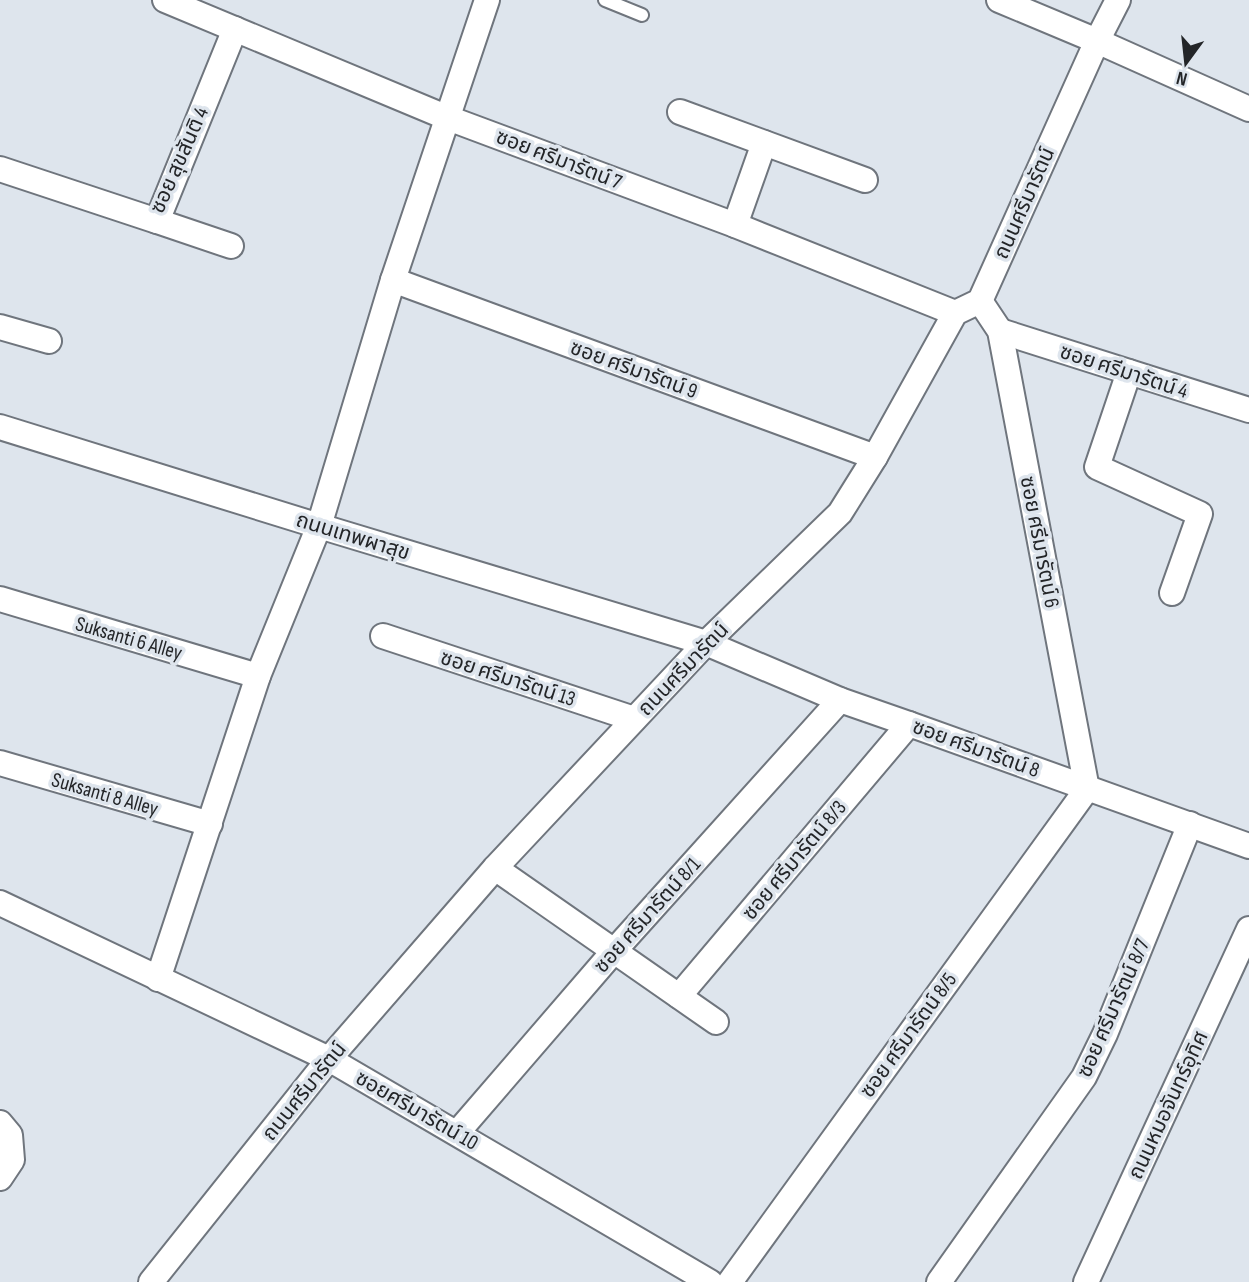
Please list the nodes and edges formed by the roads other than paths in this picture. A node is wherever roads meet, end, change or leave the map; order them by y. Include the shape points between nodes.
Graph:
1 (164, 0) edge
2 (487, 0) edge
3 (605, 0) edge
4 (999, 0) edge
5 (1118, 0) edge
6 (642, 15) dead end
7 (235, 29) junction
8 (1097, 41) junction
9 (1249, 109) edge
10 (680, 112) dead end
11 (448, 118) junction
12 (764, 143) junction
13 (0, 169) edge
14 (865, 180) dead end
15 (157, 221) junction
16 (735, 225) junction
17 (232, 246) dead end
18 (393, 280) junction
19 (980, 302) junction
20 (954, 313) junction
21 (0, 327) edge
22 (1000, 331) junction
23 (49, 341) dead end
24 (1129, 372) junction
25 (1249, 410) edge
26 (0, 427) edge
27 (876, 457) junction
28 (320, 526) junction
29 (1172, 593) dead end
30 (0, 599) edge
31 (383, 636) dead end
32 (706, 643) junction
33 (258, 676) junction
34 (840, 700) junction
35 (634, 719) junction
36 (909, 723) junction
37 (0, 763) edge
38 (1087, 789) junction
39 (210, 824) junction
40 (1191, 824) junction
41 (1249, 846) edge
42 (495, 868) junction
43 (0, 903) edge
44 (1249, 929) edge
45 (614, 951) junction
46 (158, 979) junction
47 (679, 996) junction
48 (716, 1022) dead end
49 (330, 1059) junction
50 (0, 1122) edge
51 (457, 1133) junction
52 (0, 1178) edge
53 (151, 1282) edge
54 (710, 1282) edge
55 (730, 1282) edge
56 (939, 1282) edge
57 (1086, 1282) edge

1 - 7 street, ซอย ศรีมารัตน์ 7
2 - 11 street
3 - 6 lane
4 - 8 street
5 - 8 street, ถนนศรีมารัตน์
7 - 11 street, ซอย ศรีมารัตน์ 7
7 - 15 street, ซอย สุขสันติ 4
8 - 9 street
8 - 19 street, ถนนศรีมารัตน์
10 - 12 street
11 - 16 street, ซอย ศรีมารัตน์ 7
11 - 18 street
12 - 14 street
12 - 16 street
13 - 15 street, ซอย สุขสันติ 4
15 - 17 street
16 - 20 street, ซอย ศรีมารัตน์ 7
18 - 27 street, ซอย ศรีมารัตน์ 9
18 - 28 street
19 - 20 street
19 - 22 street, ซอย ศรีมารัตน์ 6
20 - 27 street, ถนนศรีมารัตน์
21 - 23 street
22 - 24 street, ซอย ศรีมารัตน์ 4
22 - 38 street, ซอย ศรีมารัตน์ 6
24 - 25 street, ซอย ศรีมารัตน์ 4
24 - 29 street via 1097,467 1200,514
26 - 28 street, ถนนเทพผาสุข
27 - 32 street, ถนนศรีมารัตน์ via 840,513
28 - 32 street, ถนนเทพผาสุข
28 - 33 street
30 - 33 street, Suksanti 6 Alley
31 - 35 street, ซอย ศรีมารัตน์ 13
32 - 34 street, ซอย ศรีมารัตน์ 8
32 - 35 street, ถนนศรีมารัตน์
33 - 39 street
34 - 36 street, ซอย ศรีมารัตน์ 8
34 - 45 street, ซอย ศรีมารัตน์ 8/1
35 - 42 street, ถนนศรีมารัตน์
36 - 38 street, ซอย ศรีมารัตน์ 8
36 - 47 street, ซอย ศรีมารัตน์ 8/3
37 - 39 street, Suksanti 8 Alley
38 - 40 street, ซอย ศรีมารัตน์ 8
38 - 55 street, ซอย ศรีมารัตน์ 8/5
39 - 46 street
40 - 41 street, ซอย ศรีมารัตน์ 8
40 - 56 street, ซอย ศรีมารัตน์ 8/7 via 1084,1077
42 - 45 street
42 - 49 street, ถนนศรีมารัตน์
43 - 46 street, ซอยศรีมารัตน์ 10
44 - 57 street, ถนนหมอจันทร์อุทิศ
45 - 47 street
45 - 51 street, ซอย ศรีมารัตน์ 8/1
46 - 49 street, ซอยศรีมารัตน์ 10
47 - 48 street
49 - 51 street, ซอยศรีมารัตน์ 10
49 - 53 street, ถนนศรีมารัตน์
50 - 52 street via 10,1135 12,1160
51 - 54 street, ซอยศรีมารัตน์ 10

